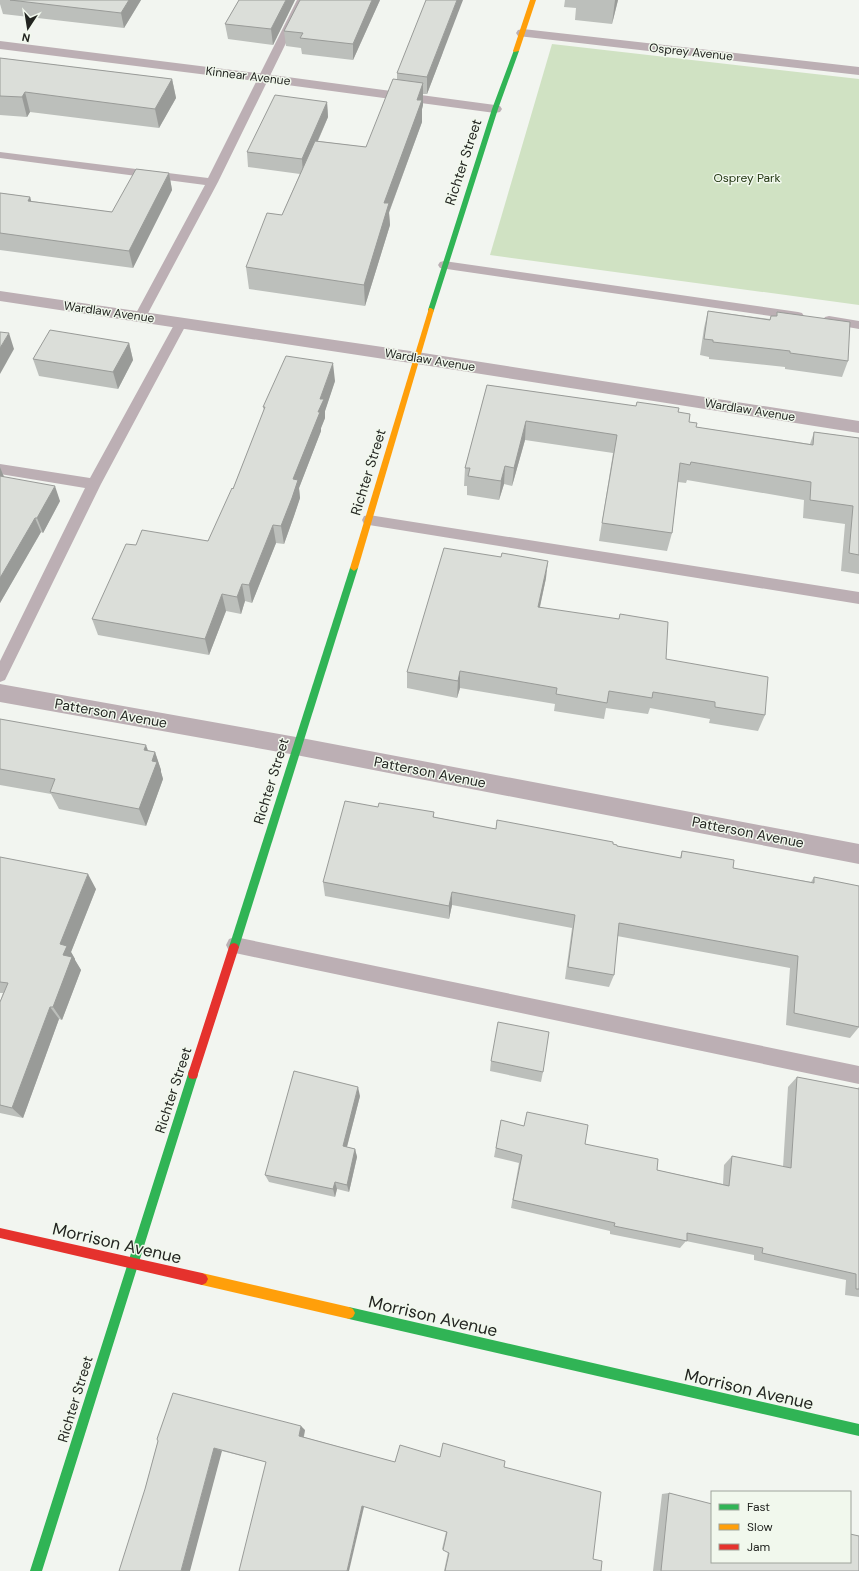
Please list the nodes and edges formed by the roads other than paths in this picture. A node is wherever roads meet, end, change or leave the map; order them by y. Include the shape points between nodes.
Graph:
1 (302, 0) edge
2 (533, 0) edge
3 (523, 34) junction
4 (0, 45) edge
5 (859, 71) edge
6 (265, 78) junction
7 (495, 109) junction
8 (0, 155) edge
9 (212, 182) junction
10 (444, 266) junction
11 (0, 296) edge
12 (140, 317) junction
13 (181, 323) junction
14 (859, 324) edge
15 (417, 358) junction
16 (859, 427) edge
17 (0, 469) edge
18 (94, 484) junction
19 (369, 520) junction
20 (859, 598) edge
21 (0, 676) edge
22 (0, 693) edge
23 (296, 746) junction
24 (859, 854) edge
25 (235, 945) junction
26 (859, 1075) edge
27 (0, 1233) edge
28 (133, 1262) junction
29 (859, 1430) edge
30 (36, 1571) edge

1 - 6 lane
2 - 3 main road, Richter Street
3 - 5 street, Osprey Avenue
3 - 7 main road, Richter Street
4 - 6 street, Kinnear Avenue
6 - 7 street, Kinnear Avenue
6 - 9 lane
7 - 10 main road, Richter Street
8 - 9 lane
9 - 12 lane
10 - 14 lane
10 - 15 main road, Richter Street
11 - 12 street, Wardlaw Avenue
12 - 13 street, Wardlaw Avenue
13 - 15 street, Wardlaw Avenue
13 - 18 lane
15 - 16 street, Wardlaw Avenue
15 - 19 main road, Richter Street
17 - 18 lane
18 - 21 lane
19 - 20 lane
19 - 23 main road, Richter Street
22 - 23 street, Patterson Avenue
23 - 24 street, Patterson Avenue
23 - 25 main road, Richter Street
25 - 26 lane
25 - 28 main road, Richter Street
27 - 28 main road, Morrison Avenue
28 - 29 main road, Morrison Avenue
28 - 30 main road, Richter Street

